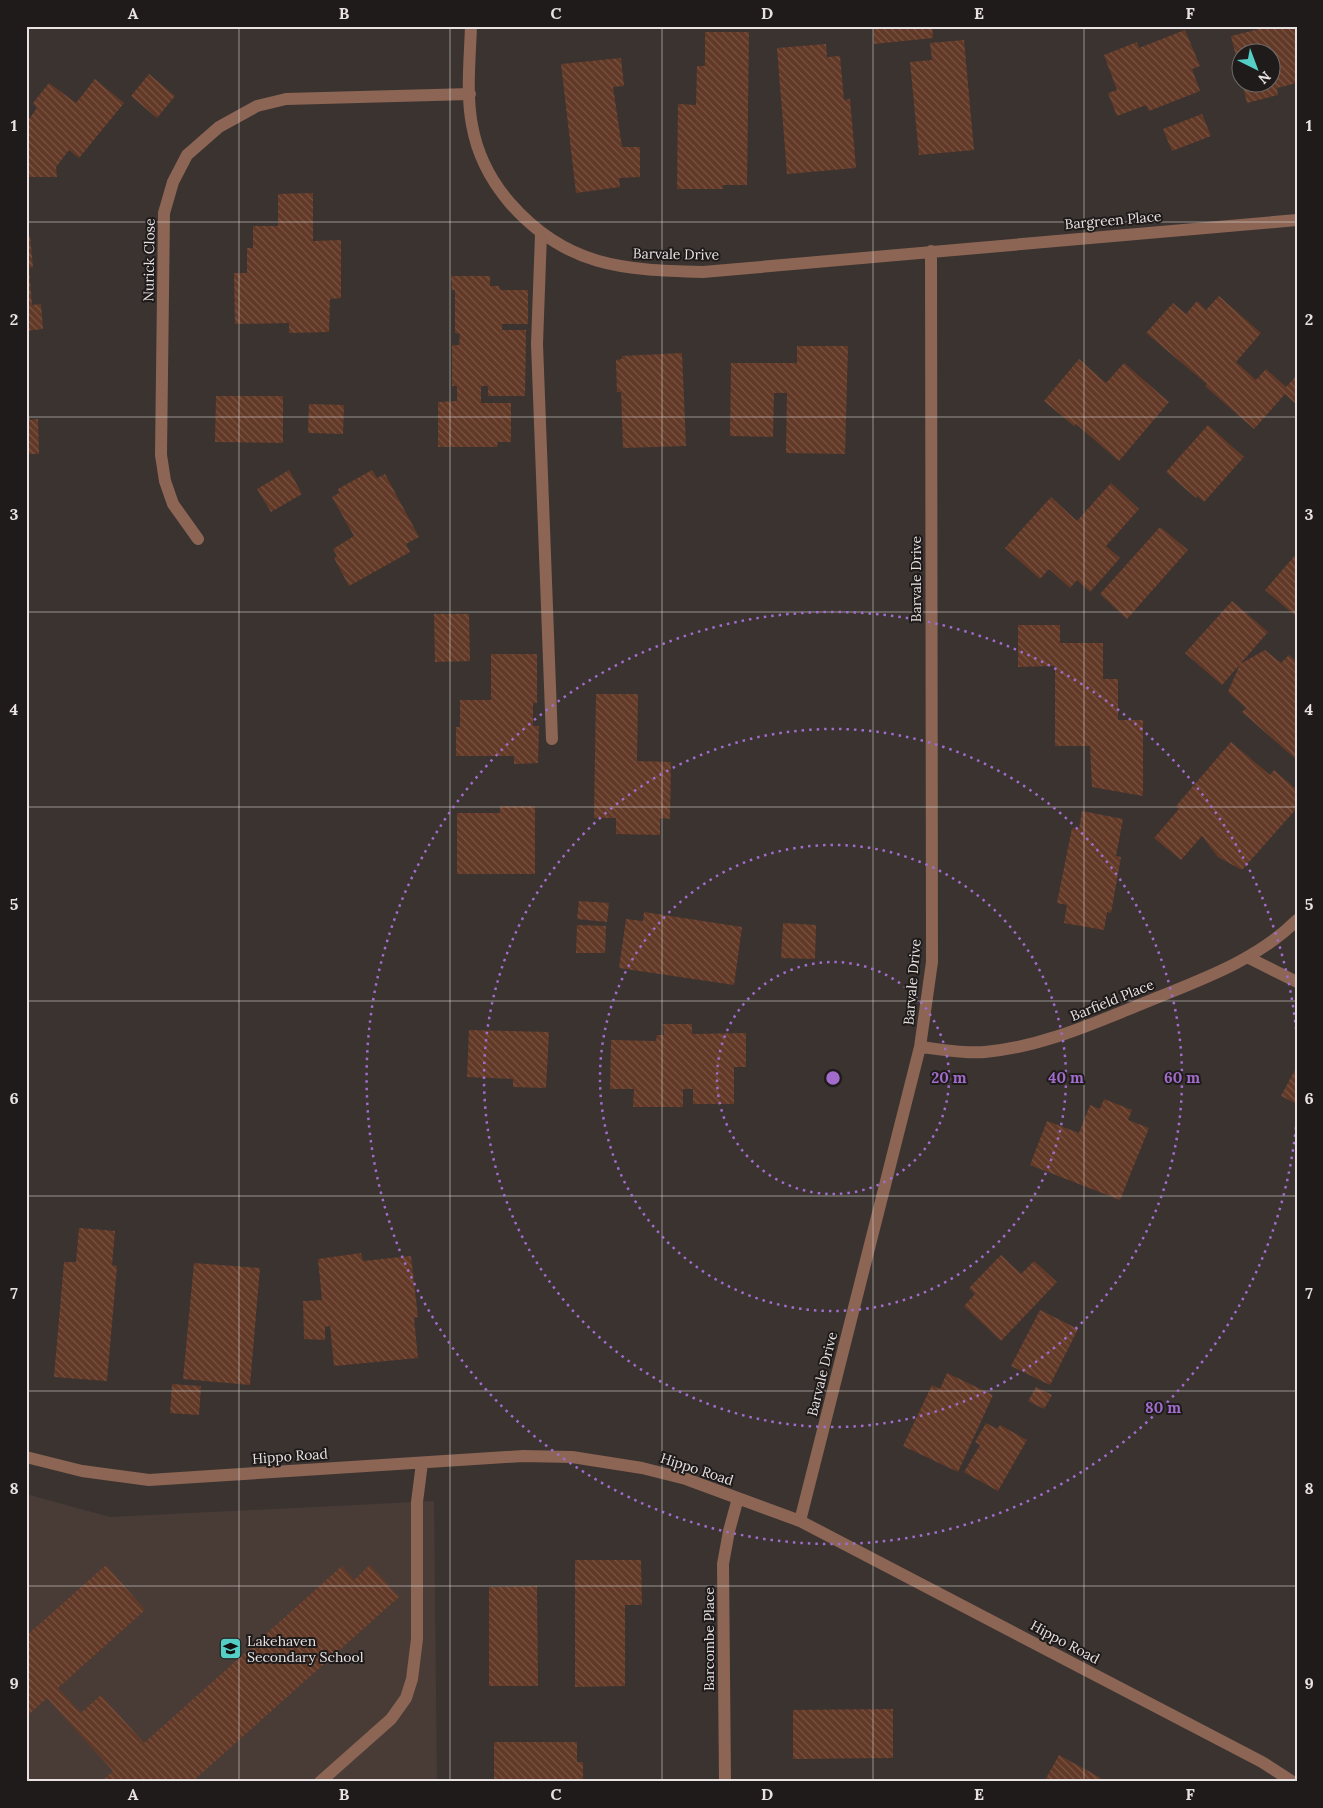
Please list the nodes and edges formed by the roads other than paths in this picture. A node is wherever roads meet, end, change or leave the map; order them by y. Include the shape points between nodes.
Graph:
1 (470, 26) edge
2 (470, 94) junction
3 (1297, 220) edge
4 (542, 234) junction
5 (932, 251) junction
6 (198, 540) dead end
7 (552, 739) dead end
8 (1297, 920) edge
9 (1247, 957) junction
10 (1297, 982) edge
11 (920, 1047) junction
12 (26, 1457) edge
13 (422, 1463) junction
14 (738, 1498) junction
15 (800, 1521) junction
16 (320, 1782) edge
17 (725, 1782) edge
18 (1293, 1782) edge

1 - 2 street, Barvale Drive
2 - 4 street, Barvale Drive via 472,125 480,155 499,190
2 - 6 street, Nurick Close via 286,99 257,106 219,127 187,156 164,213 161,455 173,504
3 - 5 street, Bargreen Place
4 - 5 street, Barvale Drive via 577,255 620,267 661,271 703,272
4 - 7 street via 537,344
5 - 11 street, Barvale Drive via 932,962
8 - 9 street, Barfield Place
9 - 10 street
9 - 11 street, Barfield Place via 1214,974 1067,1034 1027,1046 983,1053
11 - 15 street, Barvale Drive
12 - 13 street, Hippo Road via 82,1471 148,1480
13 - 14 street, Hippo Road via 523,1456 572,1457 642,1468 686,1479
13 - 16 street via 417,1502 417,1639 406,1698 391,1718
14 - 15 street, Hippo Road
14 - 17 street, Barcombe Place via 723,1564
15 - 18 street, Hippo Road via 1262,1762

